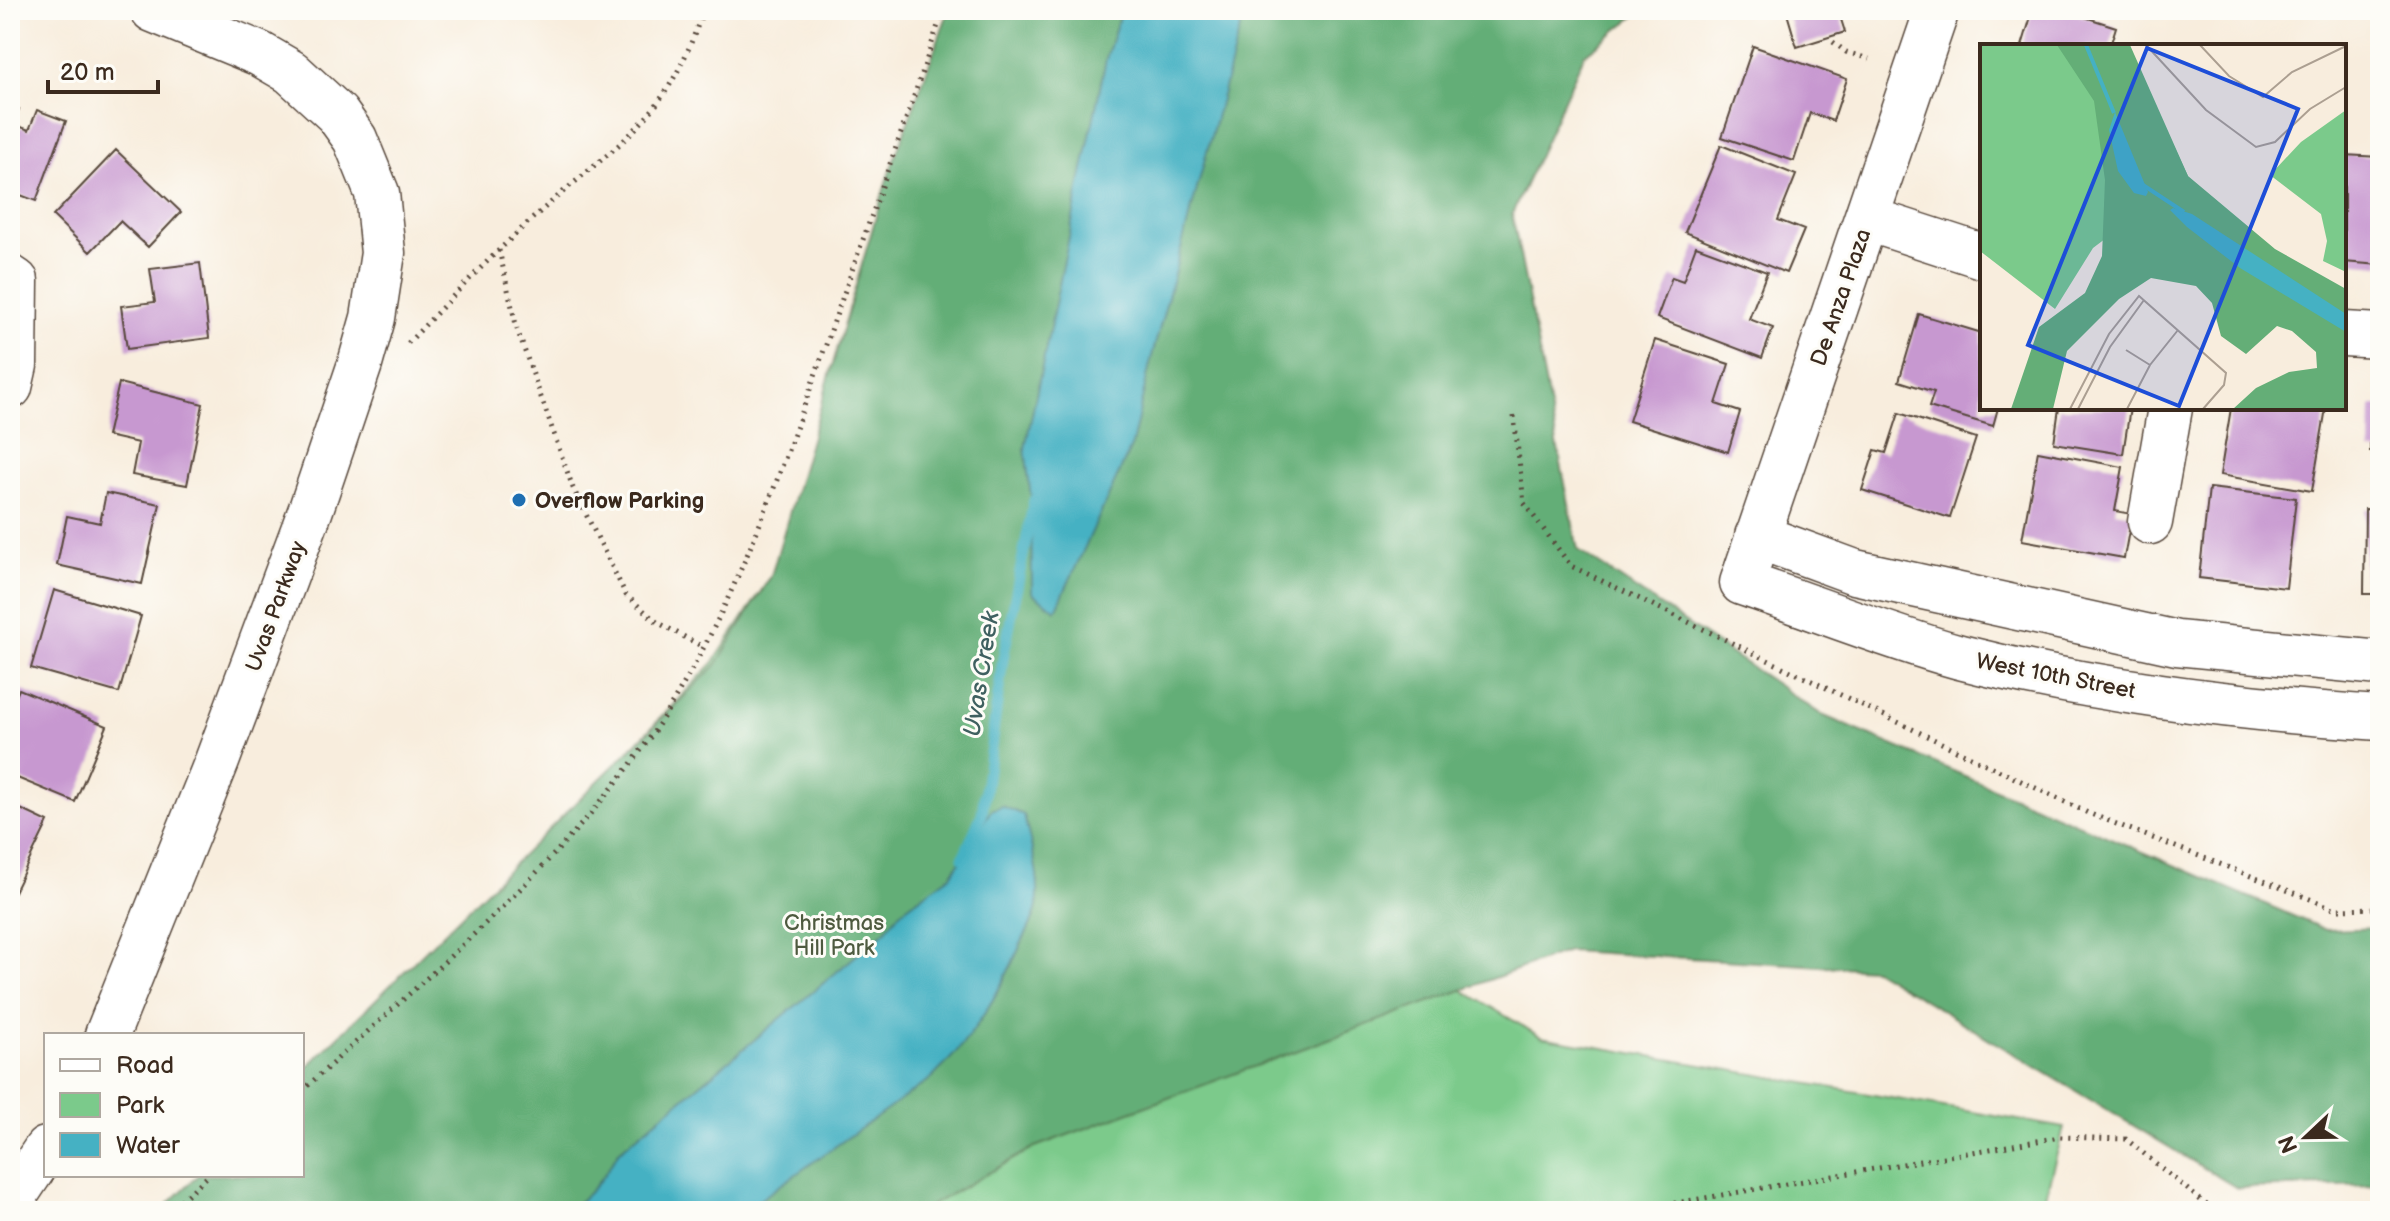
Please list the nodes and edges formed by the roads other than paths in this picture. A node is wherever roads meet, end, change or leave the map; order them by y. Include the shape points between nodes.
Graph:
1 (153, 10) edge
2 (1937, 10) edge
3 (1868, 219) junction
4 (1980, 255) edge
5 (13, 279) edge
6 (2346, 334) edge
7 (2380, 336) edge
8 (10, 387) edge
9 (2170, 410) edge
10 (2150, 522) dead end
11 (1757, 536) junction
12 (1742, 583) joint
13 (2380, 663) edge
14 (2380, 718) edge
15 (108, 1033) edge
16 (44, 1152) edge
17 (10, 1203) edge

1 - 15 street, Uvas Parkway via 260,54 291,72 337,114 368,165 377,193 383,253 360,364 264,636
2 - 3 street, De Anza Plaza
3 - 4 street
3 - 11 street, De Anza Plaza
5 - 8 street via 15,365
6 - 7 street
9 - 10 street
11 - 12 street, De Anza Plaza
11 - 13 street via 1855,572 2177,643
12 - 14 street, West 10th Street via 1959,656 2087,684 2261,710
16 - 17 street

